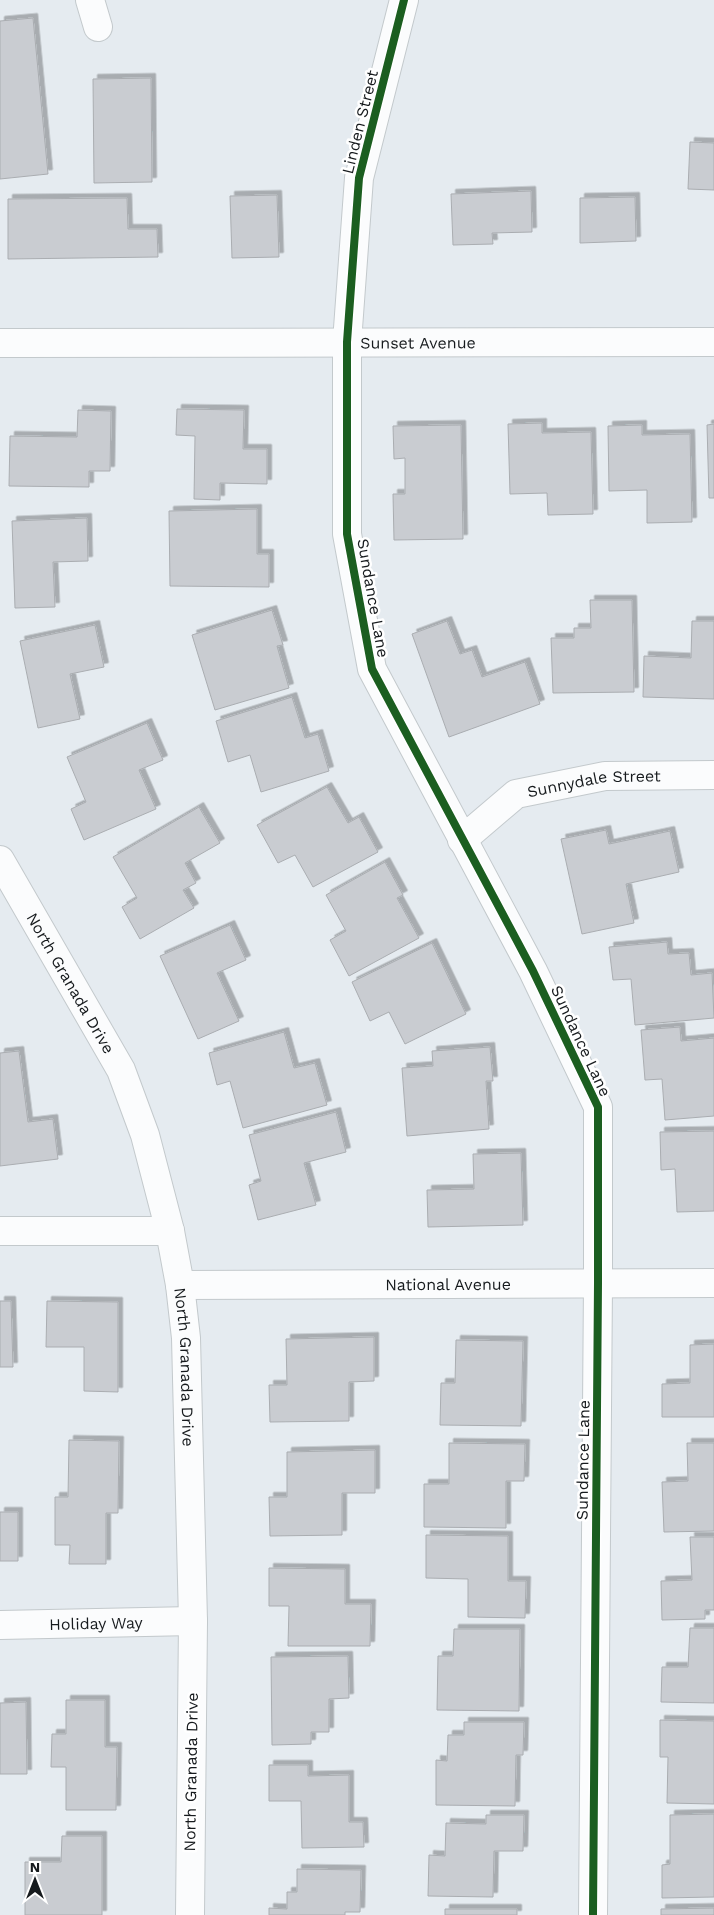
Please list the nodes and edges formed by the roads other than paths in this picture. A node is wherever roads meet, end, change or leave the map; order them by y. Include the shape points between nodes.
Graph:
1 (90, 0) edge
2 (404, 0) edge
3 (98, 27) dead end
4 (347, 342) junction
5 (714, 342) edge
6 (0, 343) edge
7 (714, 775) edge
8 (462, 840) junction
9 (0, 860) edge
10 (0, 1231) edge
11 (170, 1231) junction
12 (598, 1283) junction
13 (714, 1283) edge
14 (180, 1285) junction
15 (193, 1621) junction
16 (0, 1624) edge
17 (190, 1915) edge
18 (593, 1915) edge

1 - 3 street
2 - 4 street, Linden Street via 359,178
4 - 5 street, Sunset Avenue
4 - 6 street, Sunset Avenue
4 - 8 street, Sundance Lane via 347,534 372,669
7 - 8 street, Sunnydale Street via 605,776 516,794
8 - 12 street, Sundance Lane via 533,971 598,1107
9 - 11 street, North Granada Drive via 121,1070 145,1135
10 - 11 street
11 - 14 street, North Granada Drive
12 - 13 street, National Avenue
12 - 14 street, National Avenue
12 - 18 street, Sundance Lane
14 - 15 street, North Granada Drive via 186,1338
15 - 16 street, Holiday Way
15 - 17 street, North Granada Drive

